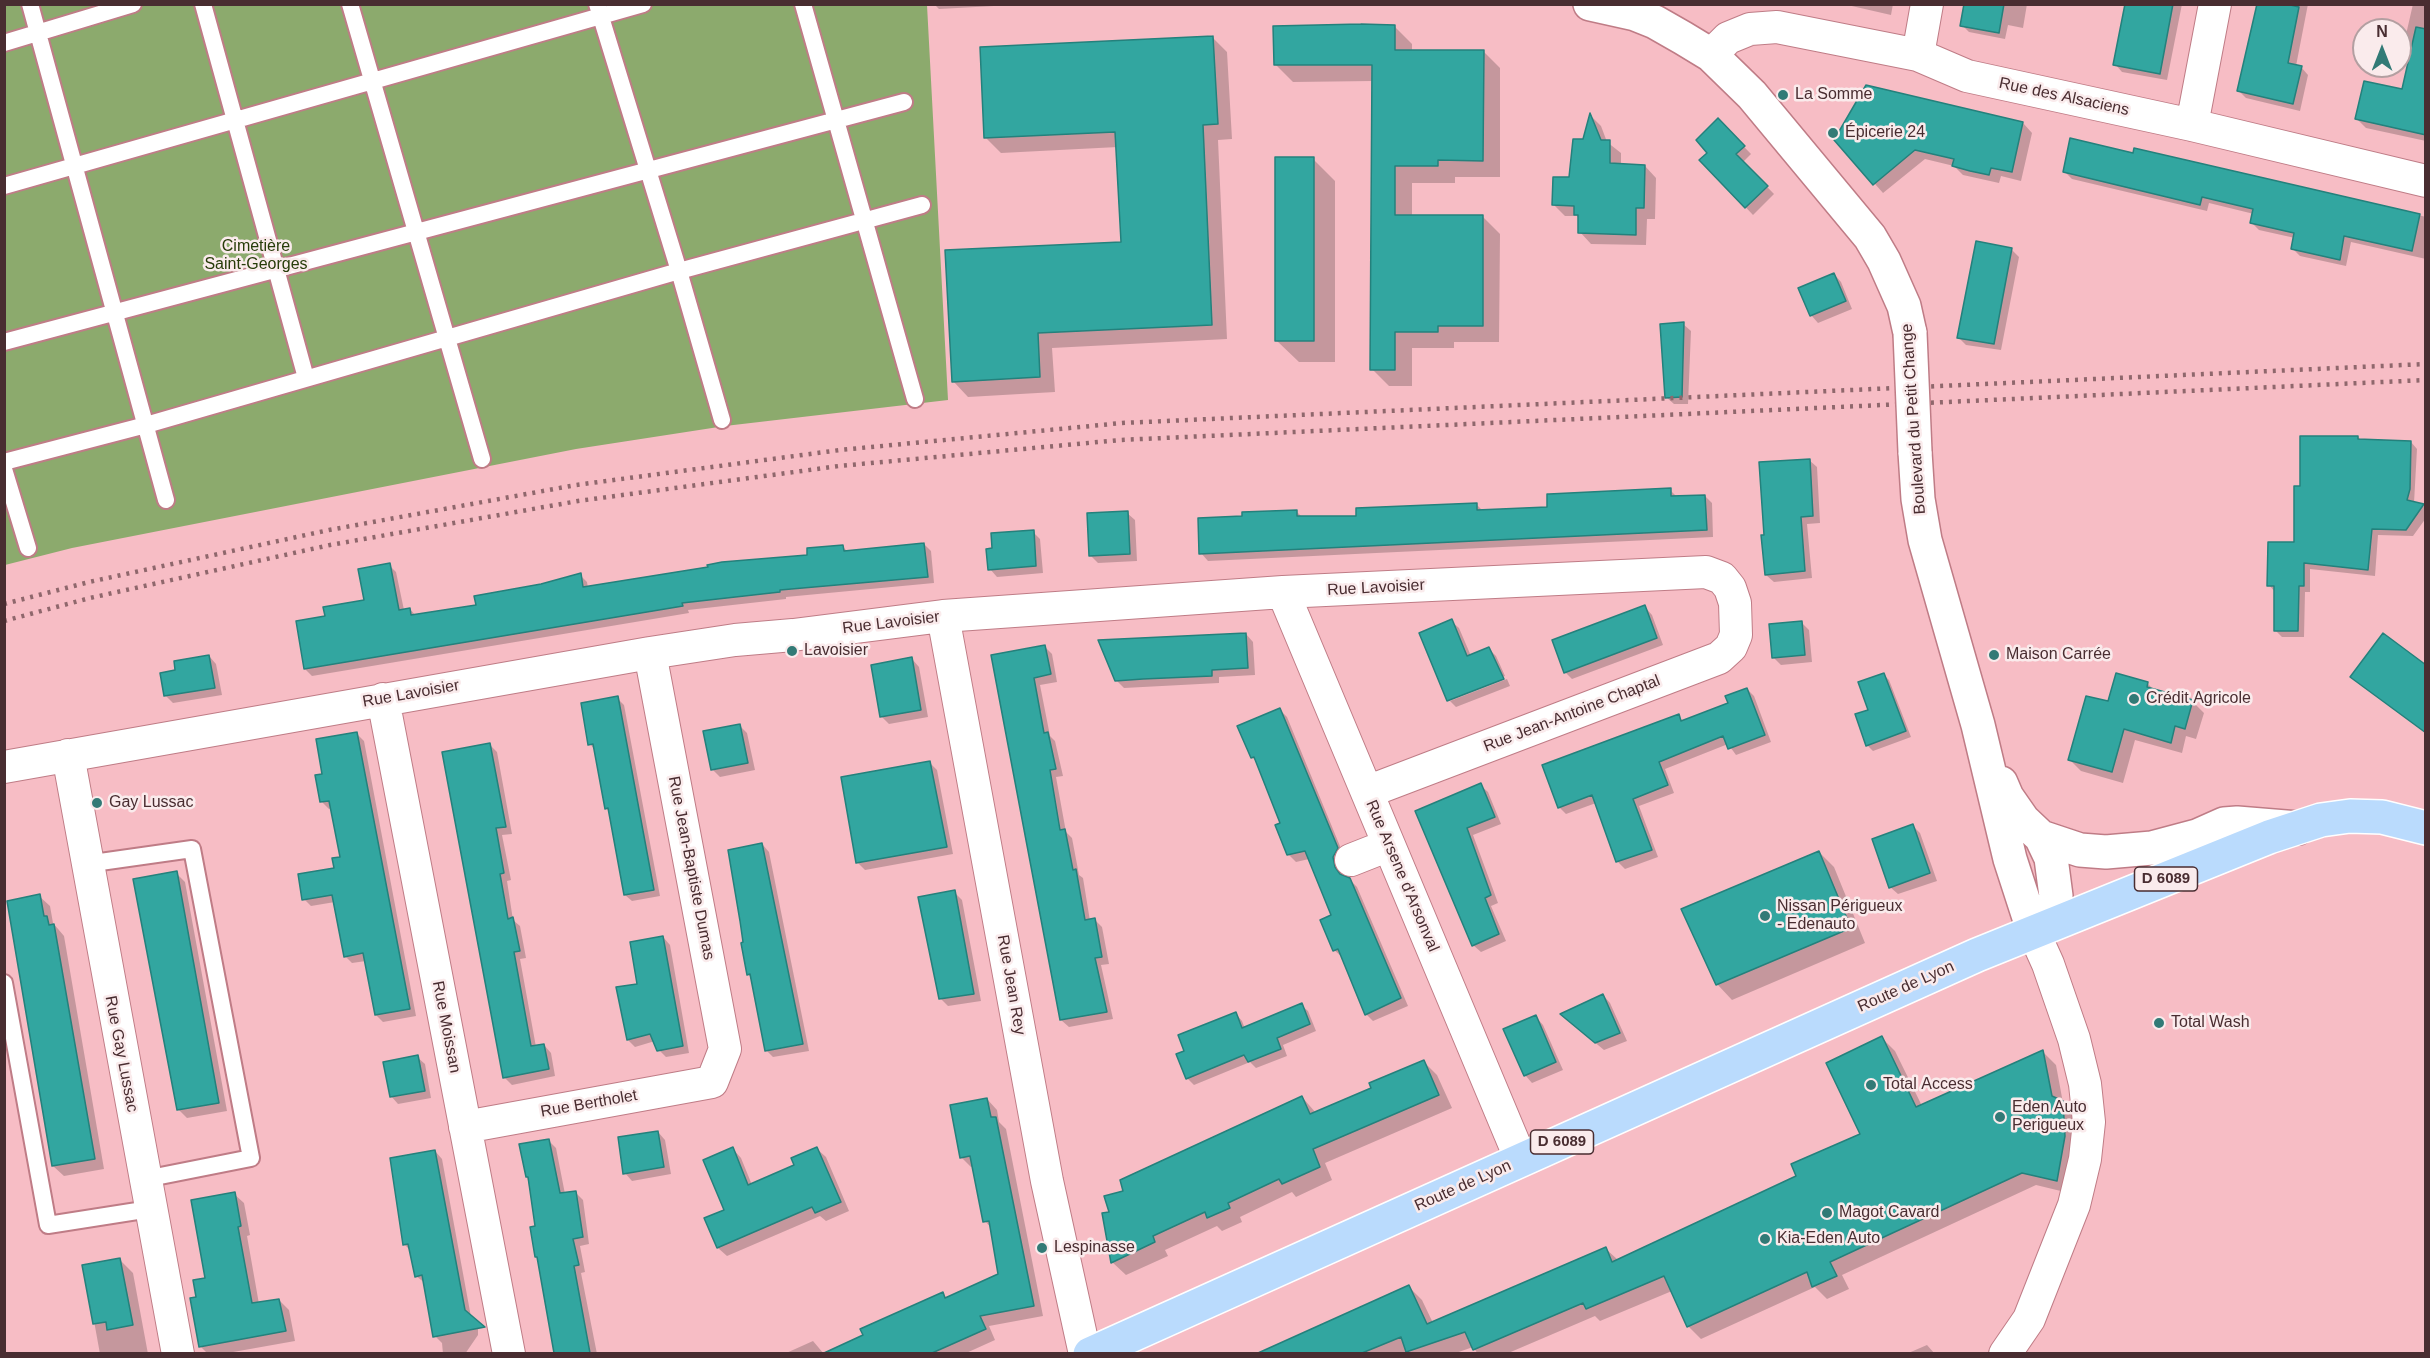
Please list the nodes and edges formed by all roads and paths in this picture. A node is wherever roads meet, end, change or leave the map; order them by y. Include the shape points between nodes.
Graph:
1 (30, 4) edge
2 (133, 4) edge
3 (203, 4) edge
4 (350, 4) edge
5 (643, 4) edge
6 (802, 4) edge
7 (1590, 4) edge
8 (1927, 4) edge
9 (2215, 4) edge
10 (1636, 9) edge
11 (598, 11) edge
12 (38, 33) junction
13 (4, 42) edge
14 (1711, 55) junction
15 (1918, 55) junction
16 (372, 81) junction
17 (904, 102) dead end
18 (236, 120) junction
19 (834, 120) junction
20 (2192, 125) junction
21 (73, 166) junction
22 (647, 170) junction
23 (2426, 181) edge
24 (4, 186) edge
25 (922, 205) dead end
26 (865, 221) junction
27 (417, 231) junction
28 (276, 271) junction
29 (679, 271) junction
30 (116, 313) junction
31 (449, 338) junction
32 (4, 342) edge
33 (306, 378) junction
34 (915, 399) dead end
35 (722, 420) dead end
36 (146, 425) junction
37 (482, 459) dead end
38 (4, 462) edge
39 (4, 469) edge
40 (166, 500) dead end
41 (28, 548) dead end
42 (1283, 592) junction
43 (1735, 603) joint
44 (943, 616) junction
45 (650, 653) junction
46 (383, 699) junction
47 (1978, 725) junction
48 (68, 755) junction
49 (4, 767) edge
50 (1367, 792) junction
51 (2298, 828) junction
52 (2426, 828) edge
53 (2041, 837) junction
54 (1389, 845) junction
55 (1352, 860) dead end
56 (86, 864) junction
57 (2034, 933) junction
58 (4, 983) edge
59 (712, 1082) joint
60 (465, 1127) junction
61 (1521, 1160) junction
62 (148, 1194) junction
63 (178, 1353) edge
64 (510, 1353) edge
65 (1085, 1353) edge
66 (1090, 1353) edge
67 (2005, 1353) edge

1 - 12 lane
2 - 12 lane
3 - 18 lane
4 - 16 lane
5 - 11 lane
6 - 19 lane
7 - 10 main road, Boulevard du Petit Change
8 - 15 street
9 - 20 street
10 - 14 main road, Boulevard du Petit Change
11 - 16 lane
11 - 22 lane
12 - 13 lane
12 - 21 lane
14 - 15 street, Rue des Alsaciens via 1728,38 1750,29 1777,27
14 - 47 main road, Boulevard du Petit Change, bridge via 1752,95 1870,237 1895,283 1910,333 1918,499 1925,540
15 - 20 street, Rue des Alsaciens via 1967,76
16 - 18 lane
16 - 27 lane
17 - 19 lane
18 - 21 lane
18 - 28 lane
19 - 22 lane
19 - 26 lane
20 - 23 street, Rue des Alsaciens
21 - 24 lane
21 - 30 lane
22 - 27 lane
22 - 29 lane
25 - 26 lane
26 - 29 lane
26 - 34 lane
27 - 28 lane
27 - 31 lane
28 - 30 lane
28 - 33 lane
29 - 31 lane
29 - 35 lane
30 - 32 lane
30 - 36 lane
31 - 33 lane
31 - 37 lane
33 - 36 lane
36 - 38 lane
36 - 40 lane
39 - 41 lane
42 - 43 street, Rue Lavoisier via 1706,572 1722,578
42 - 44 street, Rue Lavoisier
42 - 50 street, Rue Arsene d'Arsonval
43 - 50 street, Rue Jean-Antoine Chaptal via 1736,635 1731,647 1719,658
44 - 45 street, Rue Lavoisier
44 - 65 street, Rue Jean Rey via 1047,1181
45 - 46 street, Rue Lavoisier
45 - 59 street, Rue Jean-Baptiste Dumas via 725,1048
46 - 48 street, Rue Lavoisier
46 - 60 street, Rue Moissan
47 - 53 main road via 2007,797
47 - 57 main road, Boulevard du Petit Change via 2010,859
48 - 49 street, Rue Lavoisier
48 - 56 street, Rue Gay Lussac
50 - 54 street, Rue Arsene d'Arsonval
51 - 52 main road, D 6089 via 2350,816 2382,817
51 - 53 main road via 2224,824 2152,848 2106,852 2080,850
51 - 57 main road, D 6089
53 - 57 main road via 2051,858 2056,896 2052,910
54 - 55 street
54 - 61 street, Rue Arsene d'Arsonval
56 - 62 street, Rue Gay Lussac
56 - 62 lane via 192,849 251,1158
57 - 61 main road, Route de Lyon / D 6089
57 - 67 street via 2074,1039 2089,1122 2074,1205 2029,1318
58 - 62 lane via 48,1225
59 - 60 street, Rue Bertholet
60 - 64 street, Rue Moissan
61 - 66 main road, Route de Lyon / D 6089
62 - 63 street, Rue Gay Lussac

